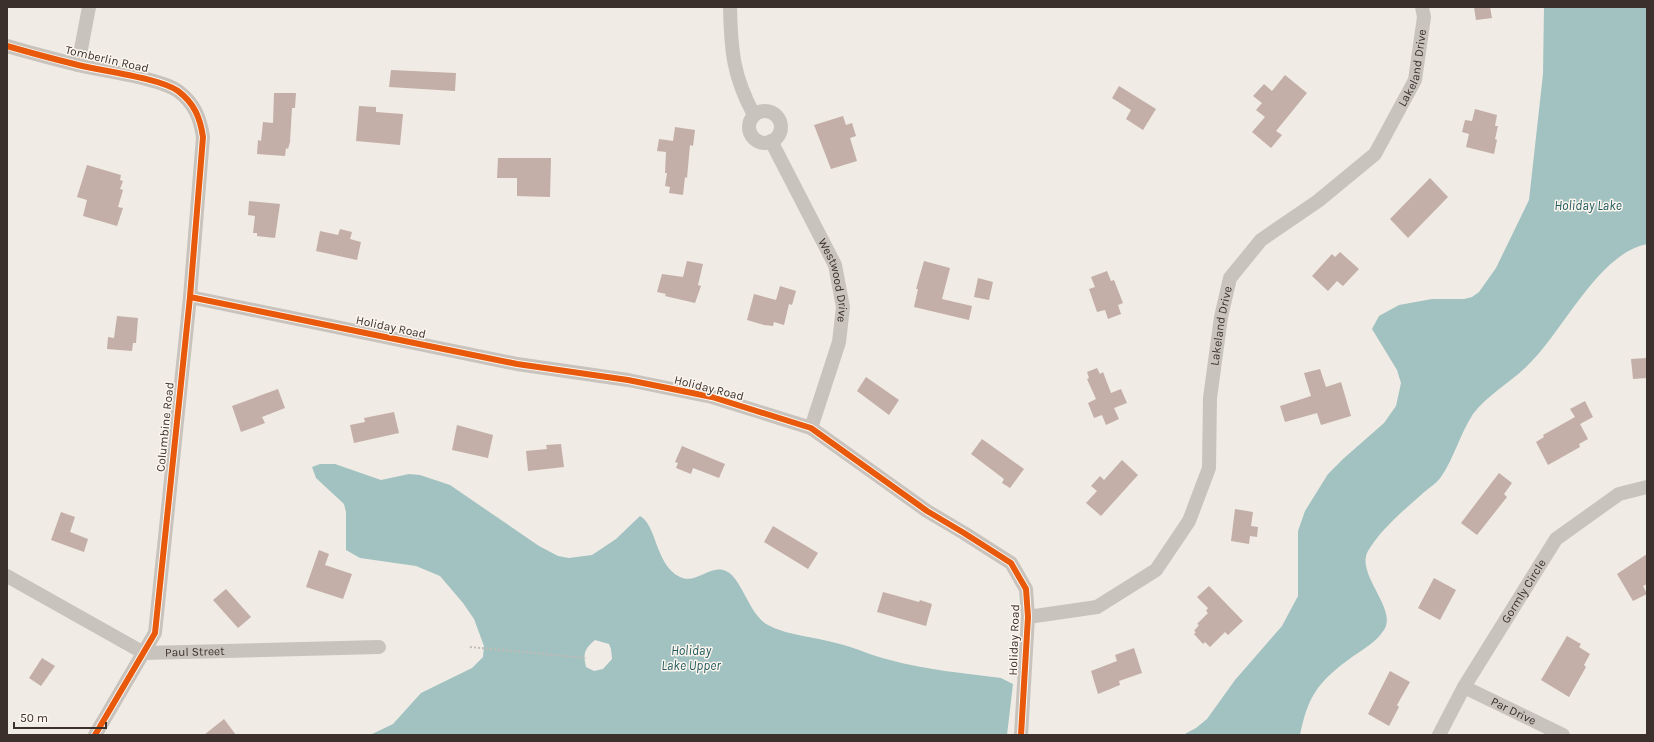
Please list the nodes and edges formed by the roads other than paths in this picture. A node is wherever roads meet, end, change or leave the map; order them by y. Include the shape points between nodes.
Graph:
1 (89, 7) edge
2 (730, 7) edge
3 (1422, 7) edge
4 (7, 46) edge
5 (78, 65) junction
6 (194, 107) joint
7 (754, 115) junction
8 (771, 141) junction
9 (190, 297) junction
10 (811, 428) junction
11 (1647, 488) edge
12 (7, 576) edge
13 (1028, 617) junction
14 (379, 647) dead end
15 (144, 653) junction
16 (1464, 687) junction
17 (95, 735) edge
18 (1021, 735) edge
19 (1439, 735) edge
20 (1563, 735) edge

1 - 5 street
2 - 7 street via 733,57 737,75 742,93
3 - 13 street, Lakeland Drive via 1424,17 1415,80 1375,154 1318,201 1261,240 1230,278 1221,317 1210,398 1209,468 1189,521 1156,570 1097,607
4 - 5 street, Tomberlin Road
5 - 6 street, Tomberlin Road via 159,82 177,90
6 - 9 street, Columbine Road via 201,121 204,137
7 - 8 street via 749,123 750,133 757,140
7 - 8 street via 770,111 778,118 781,128
8 - 10 street, Westwood Drive via 834,265 843,307 839,342
9 - 10 street, Holiday Road via 517,364 628,380 712,397
9 - 15 street, Columbine Road via 155,633
10 - 13 street, Holiday Road via 927,511 1011,563 1026,588
11 - 16 street, Gormly Circle via 1619,494 1556,539
12 - 15 street
13 - 18 street, Holiday Road
14 - 15 street, Paul Street
15 - 17 street, Columbine Road
16 - 19 street, Gormly Circle
16 - 20 street, Par Drive

